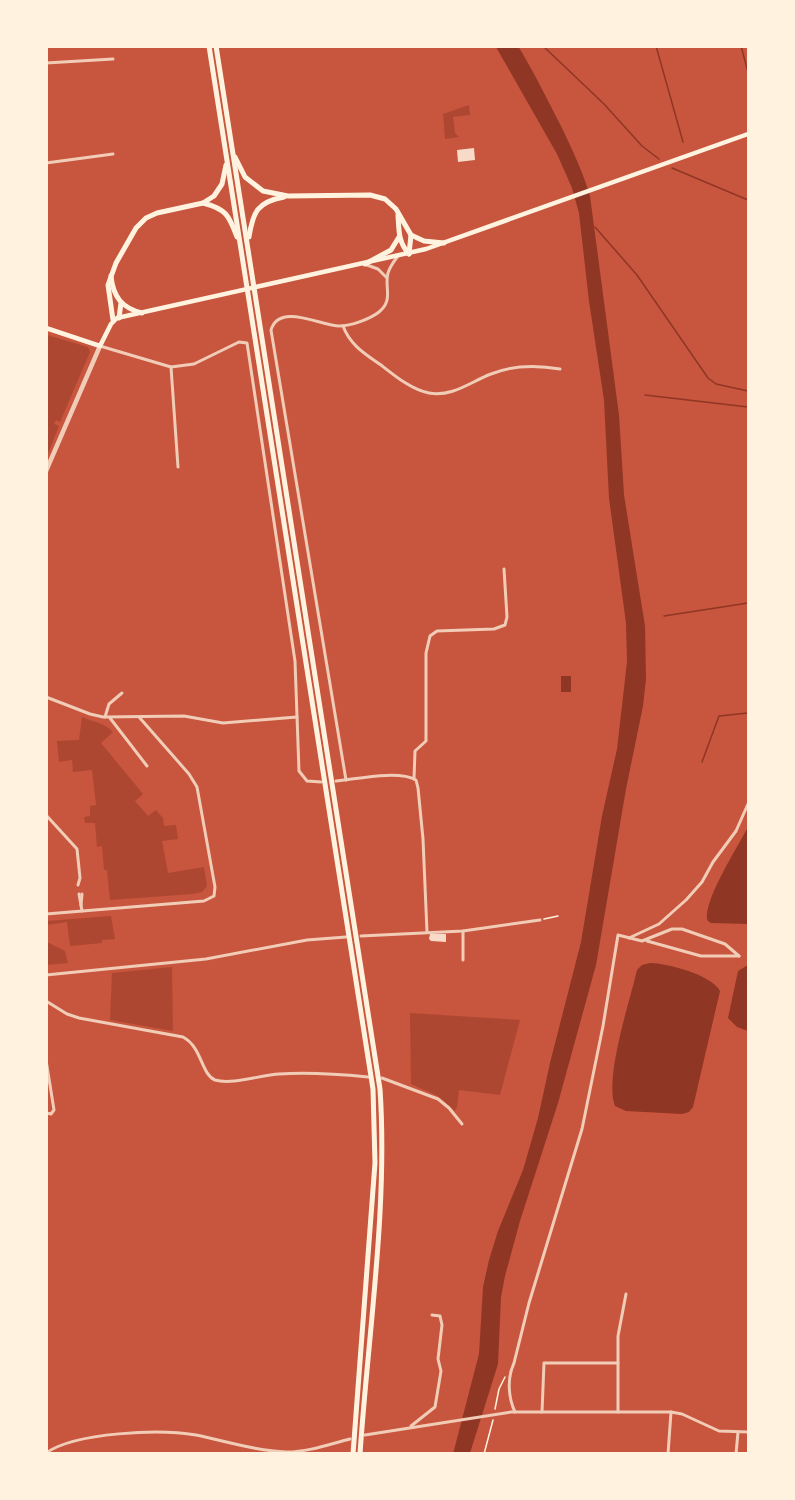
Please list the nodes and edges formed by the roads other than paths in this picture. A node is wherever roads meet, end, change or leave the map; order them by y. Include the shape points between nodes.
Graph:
1 (209, 46) edge
2 (216, 46) edge
3 (113, 59) dead end
4 (46, 63) edge
5 (748, 134) edge
6 (233, 153) junction
7 (113, 154) dead end
8 (227, 158) junction
9 (46, 163) edge
10 (288, 196) junction
11 (203, 202) junction
12 (398, 213) junction
13 (411, 235) junction
14 (399, 237) junction
15 (444, 243) junction
16 (248, 245) junction
17 (241, 249) junction
18 (409, 254) junction
19 (398, 256) junction
20 (365, 264) junction
21 (111, 274) junction
22 (387, 279) junction
23 (121, 303) junction
24 (142, 313) junction
25 (116, 319) junction
26 (343, 326) junction
27 (46, 328) edge
28 (100, 346) junction
29 (171, 367) junction
30 (560, 369) dead end
31 (178, 467) dead end
32 (46, 471) edge
33 (504, 569) dead end
34 (122, 693) dead end
35 (46, 697) edge
36 (107, 717) junction
37 (139, 717) junction
38 (297, 717) junction
39 (147, 766) dead end
40 (414, 779) junction
41 (346, 780) junction
42 (336, 781) dead end
43 (321, 782) dead end
44 (748, 804) edge
45 (46, 815) edge
46 (80, 883) dead end
47 (81, 894) dead end
48 (82, 911) junction
49 (46, 914) edge
50 (540, 920) road end
51 (463, 931) junction
52 (427, 932) junction
53 (361, 936) dead end
54 (346, 937) dead end
55 (629, 938) junction
56 (645, 940) junction
57 (464, 960) dead end
58 (46, 975) edge
59 (46, 1001) edge
60 (46, 1060) edge
61 (48, 1076) edge
62 (368, 1077) dead end
63 (382, 1078) dead end
64 (46, 1113) edge
65 (462, 1124) dead end
66 (626, 1294) dead end
67 (432, 1315) dead end
68 (618, 1362) junction
69 (513, 1412) junction
70 (542, 1412) junction
71 (618, 1412) junction
72 (671, 1412) junction
73 (410, 1427) junction
74 (738, 1432) junction
75 (748, 1432) edge
76 (365, 1435) dead end
77 (350, 1438) dead end
78 (46, 1453) edge
79 (353, 1454) edge
80 (360, 1454) edge
81 (668, 1454) edge
82 (736, 1454) edge

1 - 8 highway
2 - 6 highway
3 - 4 street
5 - 15 main road
6 - 10 highway via 254,185
6 - 16 highway
7 - 9 street
8 - 11 highway via 221,187
8 - 17 highway
10 - 12 highway via 376,196 389,202
10 - 16 highway via 269,200 257,209
11 - 17 highway via 227,215
11 - 21 highway via 166,209 141,222
12 - 13 highway
12 - 14 highway
13 - 15 highway
13 - 18 highway
14 - 18 highway
14 - 20 highway via 391,250
15 - 18 main road
16 - 80 highway via 380,1089 378,1225
17 - 79 highway via 373,1089 373,1204
18 - 19 main road
19 - 20 main road
19 - 22 street
20 - 22 street
20 - 24 main road
21 - 23 highway via 113,290
21 - 25 highway via 107,289
22 - 26 street via 388,298 380,311
23 - 24 highway
23 - 25 highway
24 - 25 main road
25 - 28 main road
26 - 30 street via 348,339 357,347 394,375 428,393 453,391 507,369
26 - 41 street via 289,317 275,322 271,333
27 - 28 main road
28 - 29 street
28 - 32 street
29 - 31 street
29 - 38 street via 194,364 236,343 245,341 248,346 295,661
33 - 40 street via 505,625 494,629 437,631 430,636 426,653 426,741 415,752
34 - 36 street via 109,704
35 - 36 street
36 - 37 street
36 - 39 street
37 - 38 street via 184,716 223,723
37 - 48 street via 194,782 215,894 204,901
38 - 43 street via 300,773 307,781
40 - 41 street via 380,776
40 - 52 street via 422,825
41 - 42 street
44 - 55 street via 736,831 702,882 658,924
45 - 46 street via 77,849
47 - 48 street
48 - 49 street
50 - 51 street
51 - 52 street
51 - 57 street
52 - 53 street
54 - 58 street via 307,939 206,959
55 - 56 street
55 - 69 street via 618,934 582,1129 511,1369
56 - 56 street via 704,956 739,956 725,944 682,929
59 - 62 street via 84,1019 183,1036 197,1050 208,1074 218,1080 309,1073
60 - 61 street
61 - 64 street via 54,1110
63 - 65 street via 438,1100
66 - 68 street
67 - 73 street via 441,1317 442,1324 436,1404
68 - 70 street via 545,1363
68 - 71 street
69 - 70 street
69 - 73 street
70 - 71 street
71 - 72 street
72 - 74 street via 710,1428
72 - 81 street
73 - 76 street
74 - 75 street
74 - 82 street
77 - 78 street via 284,1452 191,1434 131,1434 75,1441

